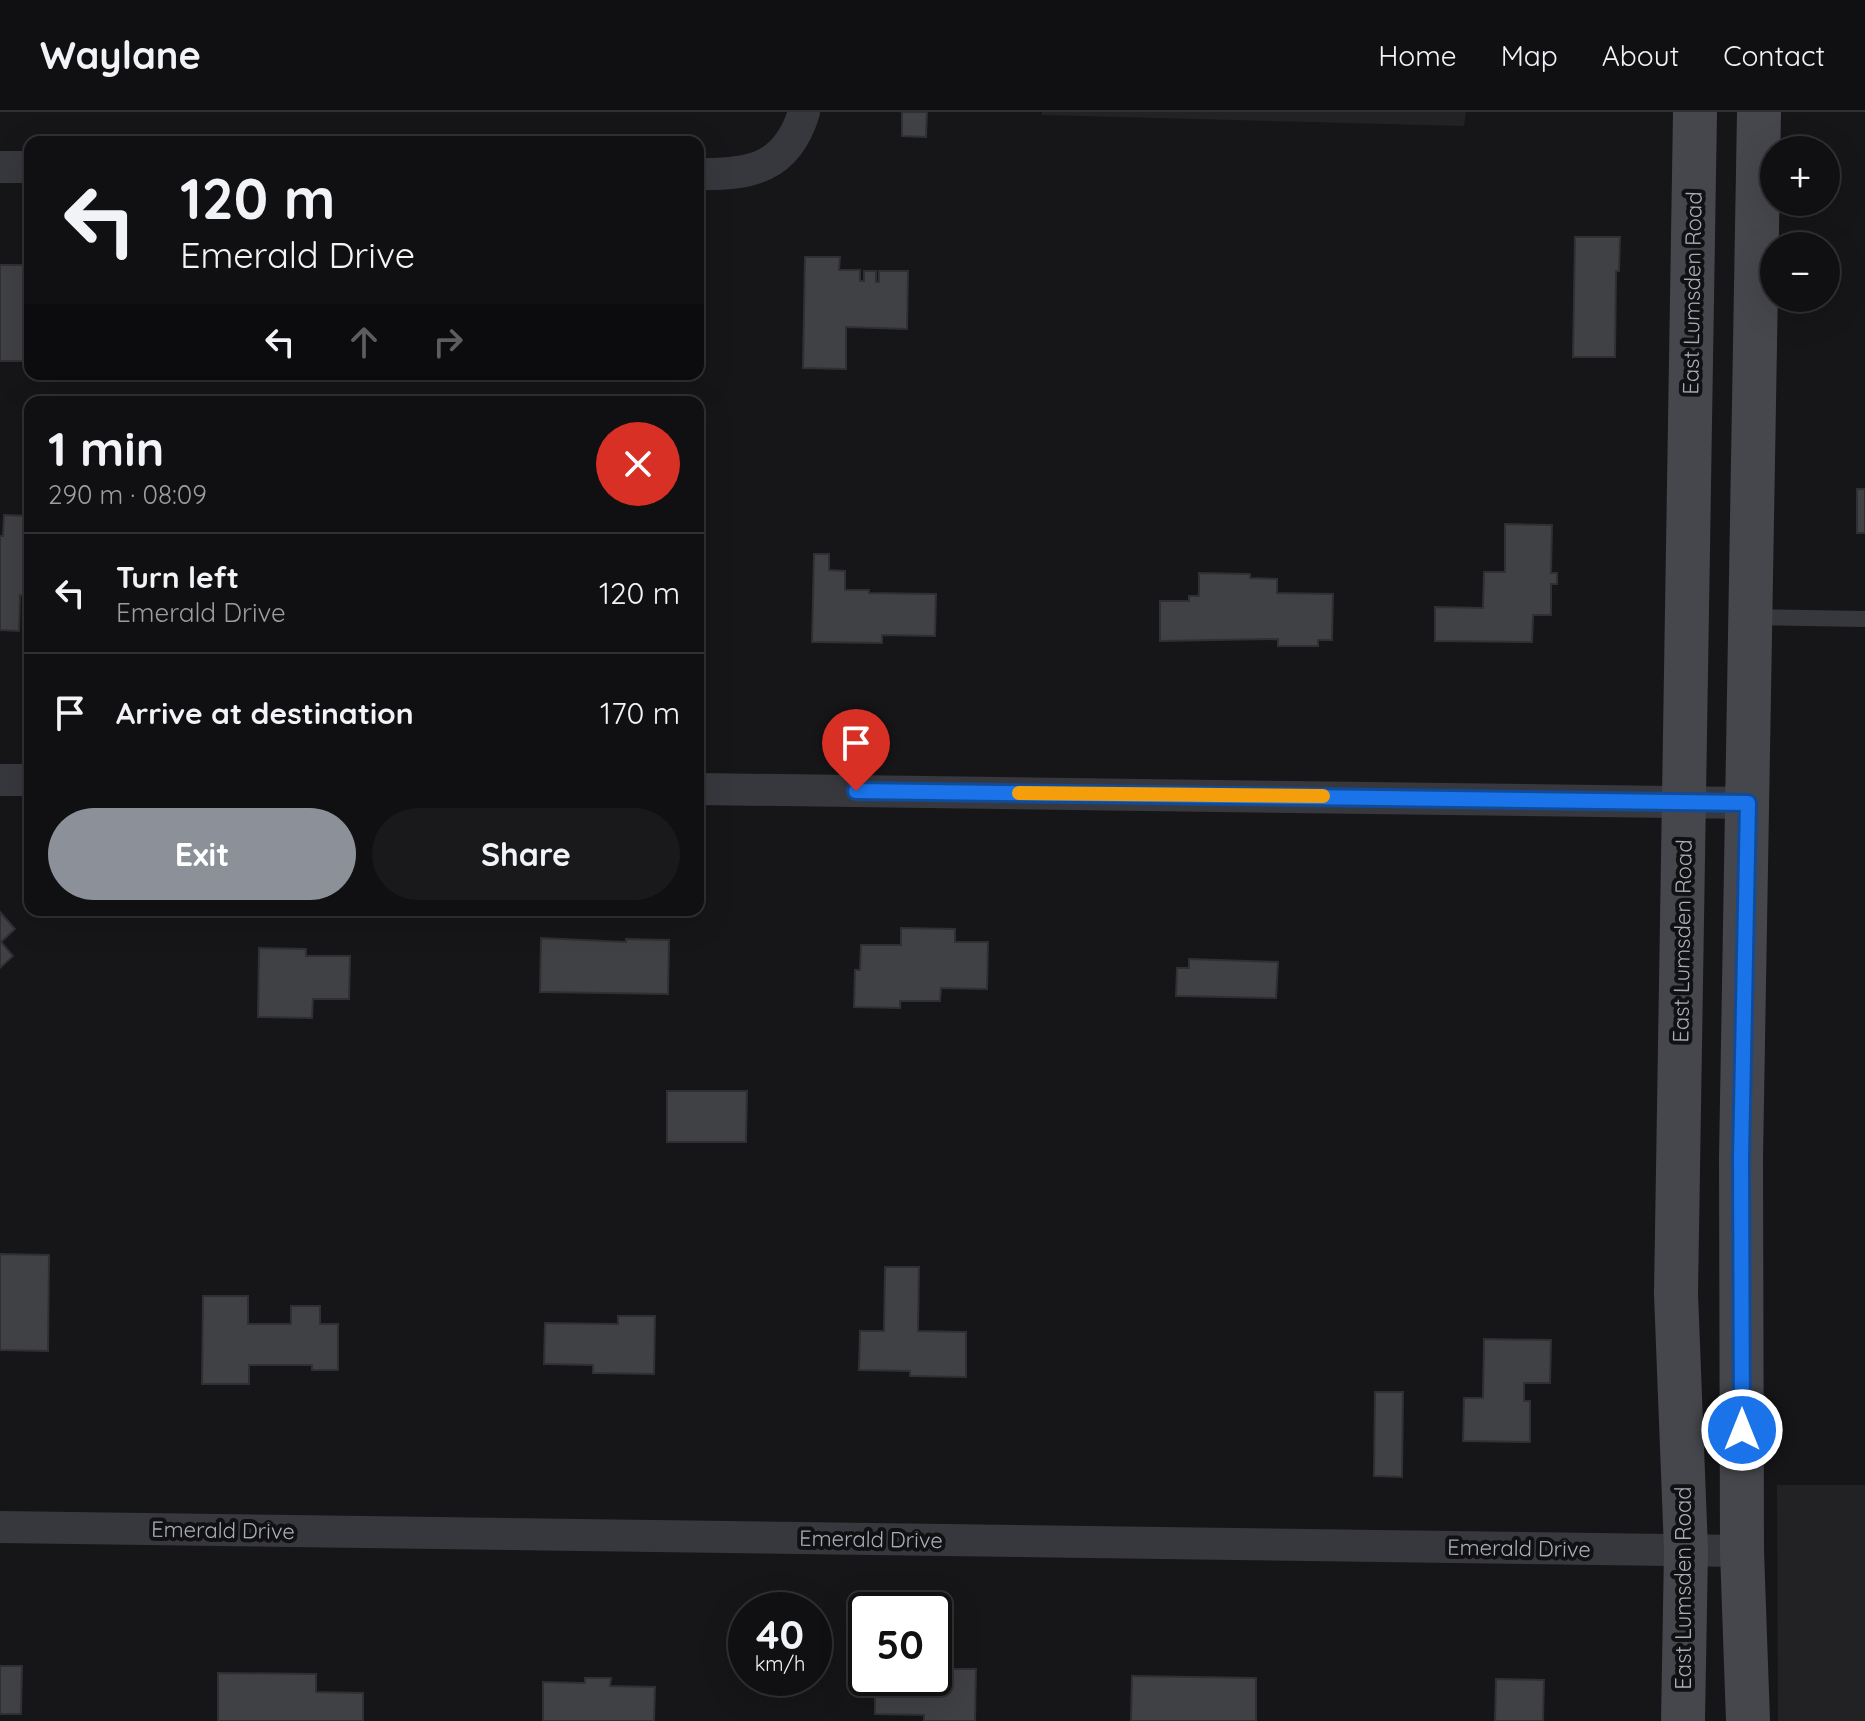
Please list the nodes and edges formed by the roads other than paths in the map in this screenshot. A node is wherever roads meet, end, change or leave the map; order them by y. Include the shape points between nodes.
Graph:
1 (804, 112) edge
2 (1695, 112) edge
3 (1759, 112) edge
4 (0, 167) edge
5 (24, 167) edge
6 (704, 174) edge
7 (1750, 617) junction
8 (1865, 619) edge
9 (0, 780) edge
10 (24, 780) edge
11 (704, 789) edge
12 (1685, 801) junction
13 (1748, 803) junction
14 (0, 1527) edge
15 (1686, 1550) junction
16 (1742, 1551) junction
17 (1683, 1721) edge
18 (1748, 1721) edge

1 - 6 street via 784,151 761,168
2 - 12 main road, East Lumsden Road
3 - 7 main road
4 - 5 street
7 - 8 lane
7 - 13 main road
9 - 10 street
11 - 12 street
12 - 13 street
12 - 15 main road, East Lumsden Road via 1676,1294
13 - 16 main road via 1741,1158
14 - 15 street, Emerald Drive
15 - 16 street, Emerald Drive
15 - 17 main road, East Lumsden Road
16 - 18 main road

